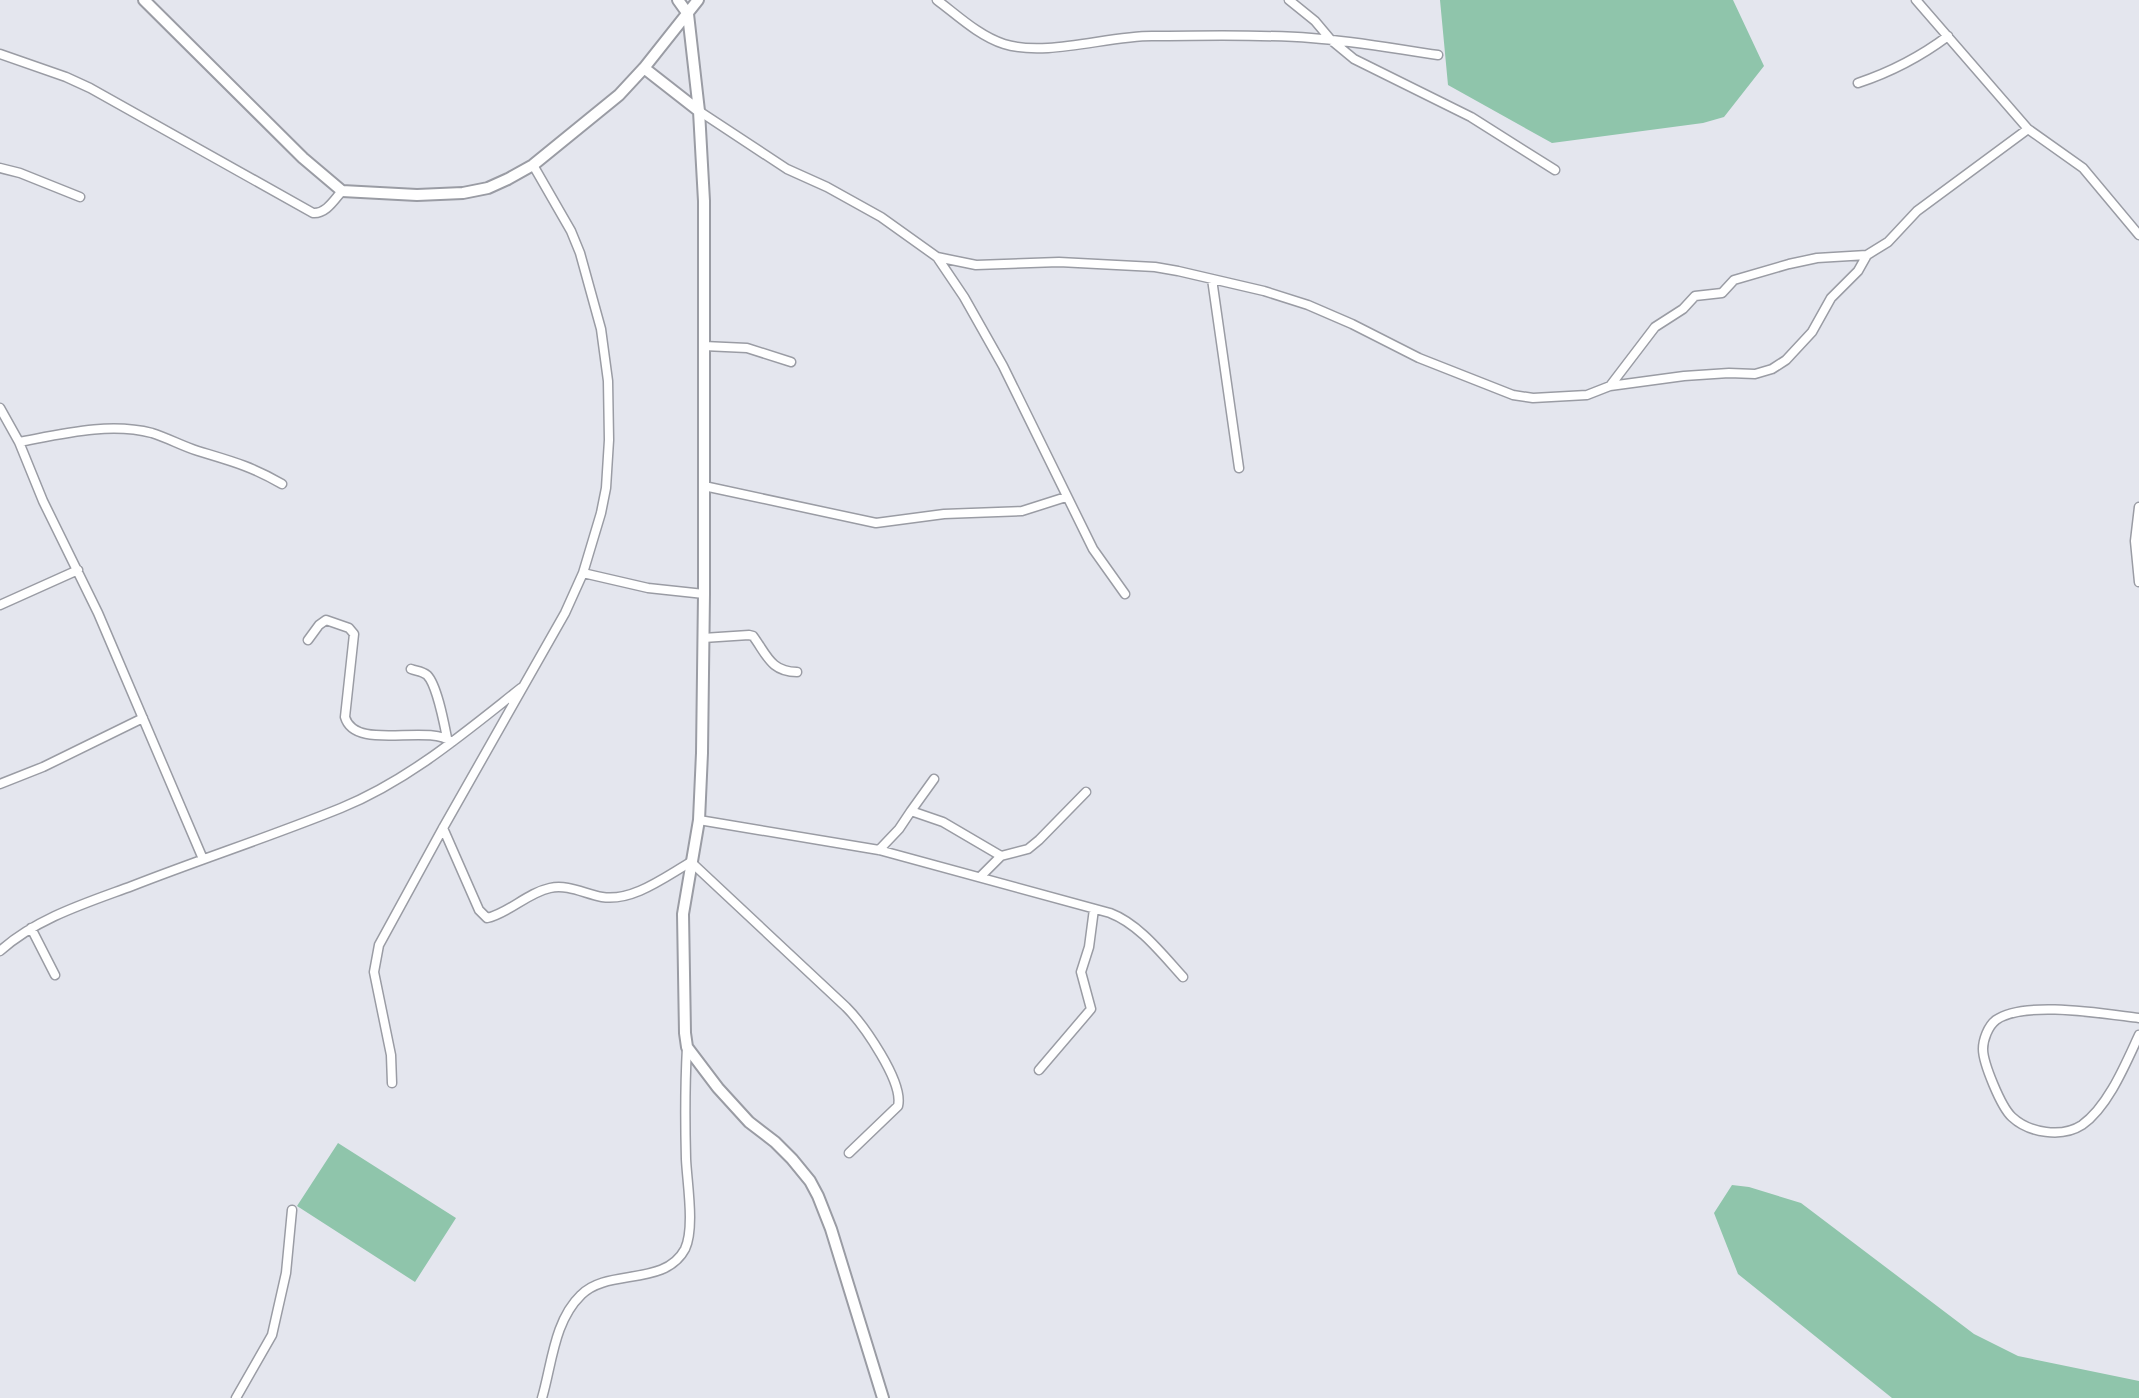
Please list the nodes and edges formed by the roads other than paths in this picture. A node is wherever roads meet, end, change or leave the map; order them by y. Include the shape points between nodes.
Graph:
1 (144, 0) edge
2 (678, 0) edge
3 (698, 0) edge
4 (937, 0) edge
5 (1289, 0) edge
6 (1916, 0) edge
7 (688, 14) junction
8 (676, 27) junction
9 (1948, 36) junction
10 (1331, 40) junction
11 (0, 54) edge
12 (1438, 55) dead end
13 (644, 68) junction
14 (1858, 83) dead end
15 (699, 111) junction
16 (2028, 128) junction
17 (533, 165) junction
18 (0, 168) edge
19 (1555, 170) dead end
20 (342, 191) junction
21 (80, 197) dead end
22 (2139, 235) edge
23 (1867, 255) junction
24 (937, 257) junction
25 (1212, 279) junction
26 (704, 346) junction
27 (791, 362) dead end
28 (1610, 386) junction
29 (0, 408) edge
30 (19, 442) junction
31 (1240, 468) dead end
32 (282, 484) dead end
33 (704, 486) junction
34 (1066, 498) junction
35 (2139, 507) edge
36 (2137, 544) edge
37 (78, 570) junction
38 (583, 573) junction
39 (2139, 582) edge
40 (704, 594) junction
41 (1125, 594) dead end
42 (0, 605) edge
43 (703, 638) junction
44 (307, 640) dead end
45 (411, 669) dead end
46 (797, 672) dead end
47 (523, 686) junction
48 (143, 718) junction
49 (449, 740) junction
50 (933, 779) dead end
51 (0, 784) edge
52 (1086, 792) dead end
53 (911, 811) junction
54 (699, 820) junction
55 (443, 828) junction
56 (879, 850) junction
57 (1001, 856) junction
58 (203, 859) junction
59 (691, 862) junction
60 (980, 877) junction
61 (1094, 909) junction
62 (31, 928) junction
63 (0, 951) edge
64 (55, 975) dead end
65 (1183, 977) dead end
66 (2139, 1018) edge
67 (2139, 1035) edge
68 (687, 1047) junction
69 (1039, 1070) dead end
70 (392, 1083) dead end
71 (849, 1153) dead end
72 (292, 1210) dead end
73 (236, 1398) edge
74 (542, 1398) edge
75 (883, 1398) edge

1 - 20 street
2 - 7 street
2 - 8 street
3 - 7 street
4 - 10 street via 988,36 1025,47 1150,36
5 - 10 street
6 - 9 street
7 - 8 street
7 - 15 street
8 - 13 street
9 - 14 street via 1886,74
9 - 16 street
10 - 12 street
10 - 19 street via 1354,59 1441,100
11 - 20 street via 90,88 313,213 325,209
13 - 15 street
13 - 17 street via 619,95
15 - 24 street via 787,169 881,217
15 - 26 street
16 - 22 street via 2083,168
16 - 23 street via 1917,211 1888,242
17 - 20 street via 488,188 463,192 386,195
17 - 38 street via 580,253 601,329 608,380 606,488
18 - 21 street
23 - 28 street via 1789,264 1734,280 1722,293 1695,296 1655,327
23 - 28 street via 1831,298 1812,332 1772,369
24 - 25 street via 976,265 1059,262 1155,267
24 - 34 street via 1003,366
25 - 28 street via 1308,306 1513,395 1587,395
25 - 31 street
26 - 27 street via 747,348
26 - 33 street
29 - 30 street
30 - 32 street via 78,431 151,433 244,463
30 - 37 street
33 - 34 street via 876,523 1022,511
33 - 40 street
34 - 41 street
35 - 36 street
36 - 39 street
37 - 42 street
37 - 48 street
38 - 40 street via 648,588
38 - 47 street via 555,634
40 - 43 street
43 - 46 street via 753,636 777,668
43 - 54 street
44 - 49 street via 326,620 354,634 345,718 353,730 388,736 430,734
45 - 49 street via 428,676
47 - 49 street
47 - 55 street
48 - 51 street
48 - 58 street
49 - 58 street via 427,761 380,790
50 - 53 street
52 - 57 street via 1040,840 1028,849
53 - 56 street
53 - 57 street via 943,822
54 - 56 street
54 - 59 street
55 - 59 street via 479,910 487,918 547,888 560,886 607,897 625,895
55 - 70 street via 379,945 374,964
56 - 60 street
57 - 60 street
58 - 62 street
59 - 68 street via 682,933
59 - 71 street via 846,1007 876,1045 897,1090 898,1106
60 - 61 street
61 - 65 street via 1133,927
61 - 69 street via 1081,972 1091,1009
62 - 63 street
62 - 64 street
66 - 67 street via 2052,1010 2009,1015 1995,1020 1987,1033 1984,1057 2003,1106 2012,1117 2040,1131 2069,1131 2083,1124 2108,1095
68 - 74 street via 689,1225 685,1249 668,1267 608,1282 582,1294 559,1331
68 - 75 street via 736,1108 810,1181 831,1229
72 - 73 street via 286,1273 272,1335

